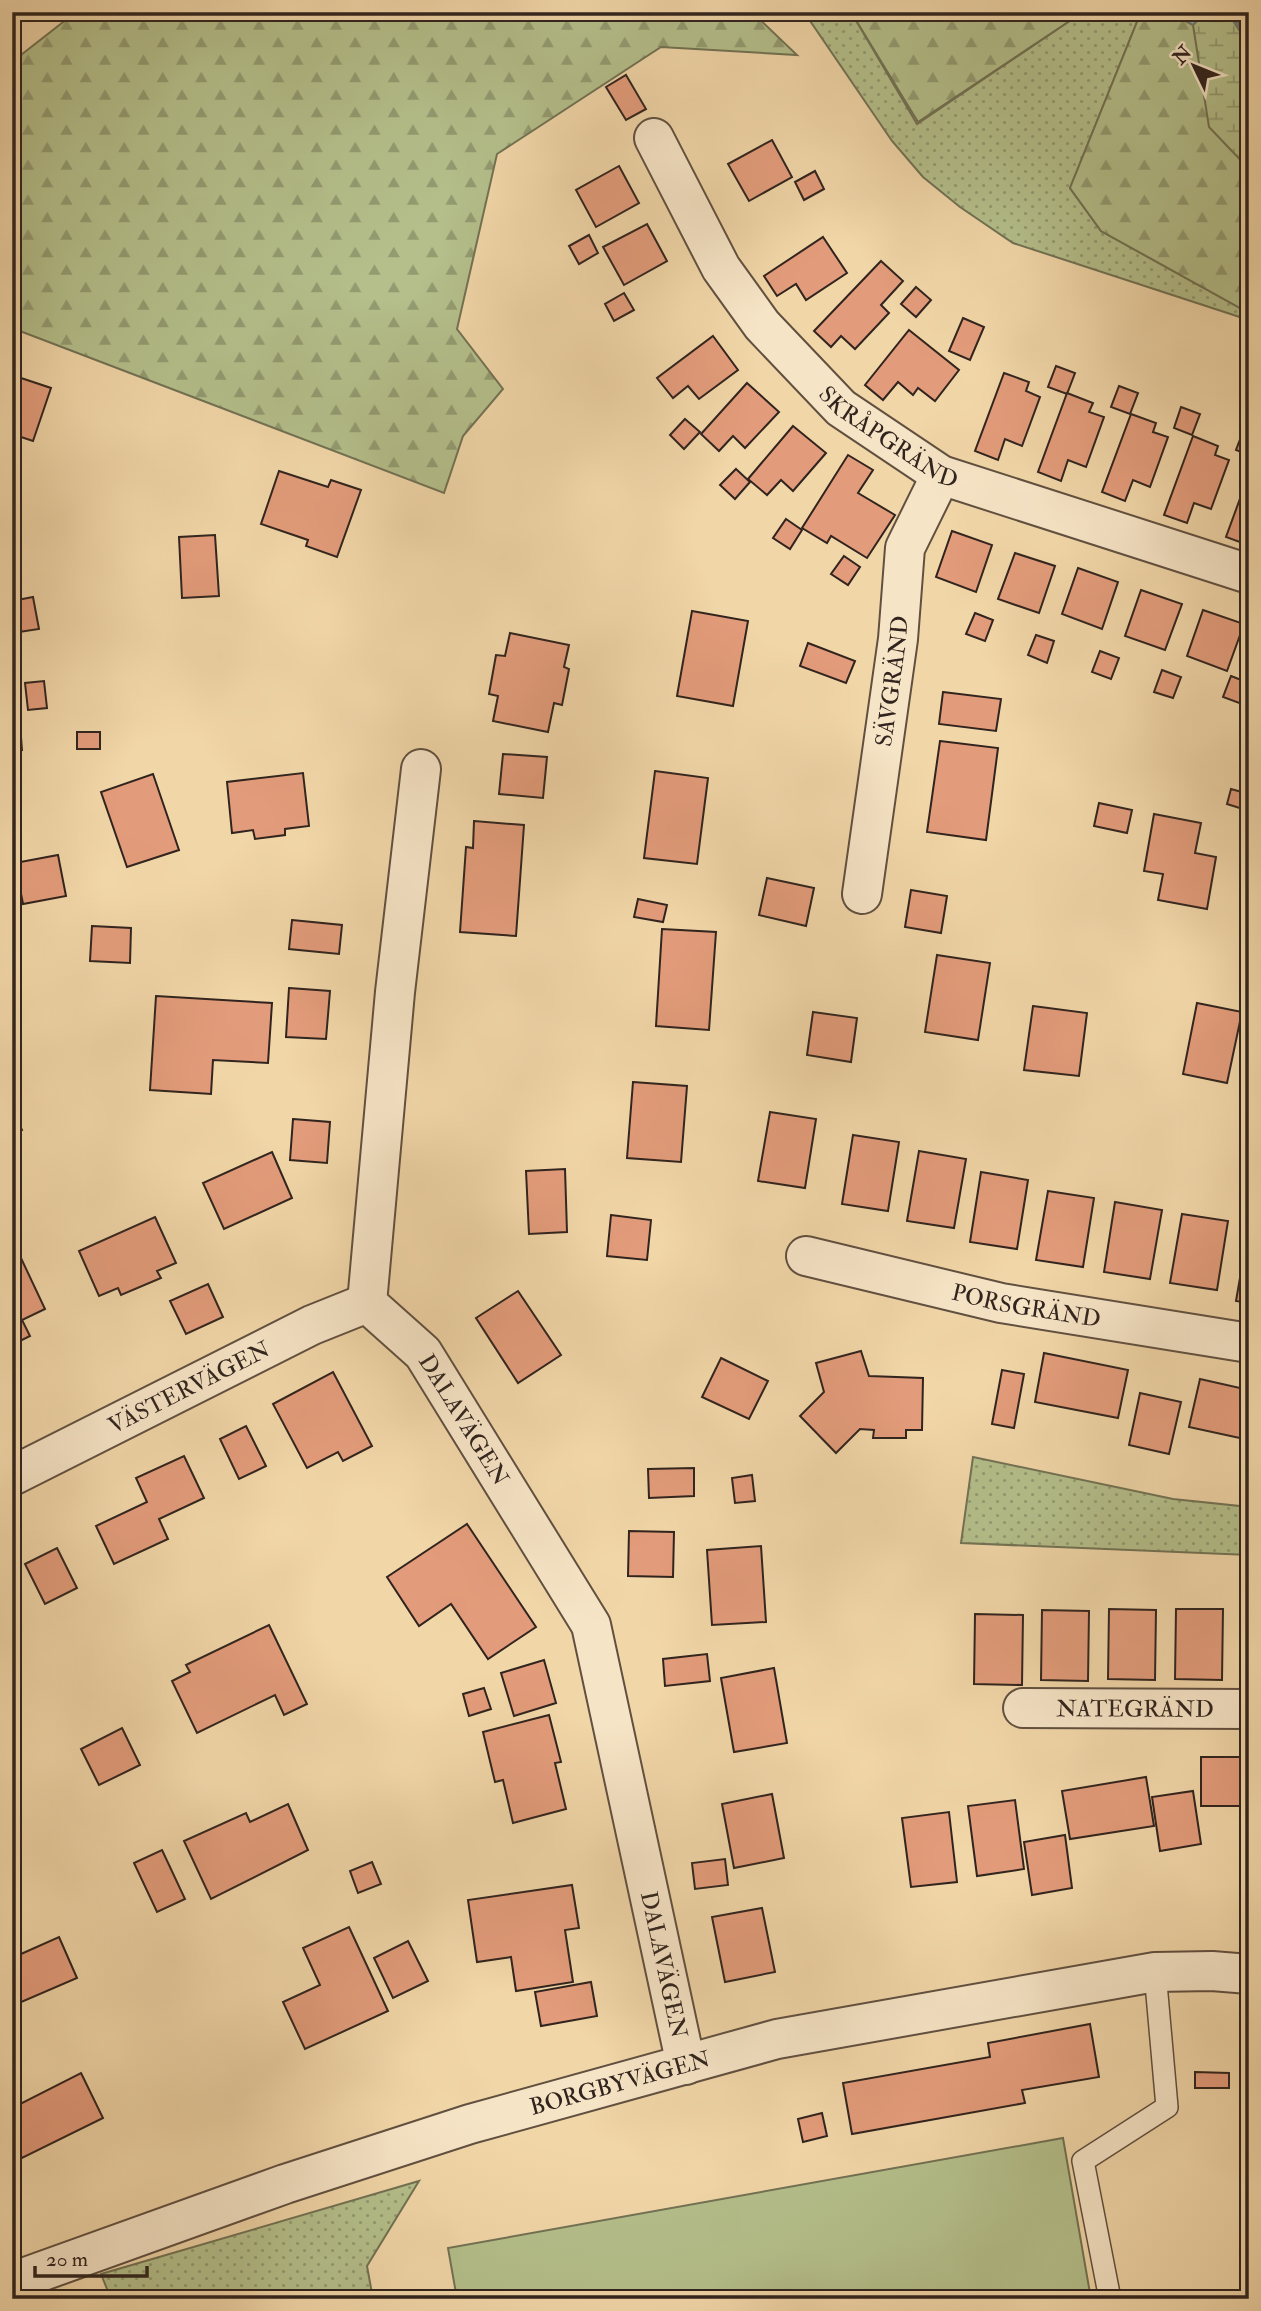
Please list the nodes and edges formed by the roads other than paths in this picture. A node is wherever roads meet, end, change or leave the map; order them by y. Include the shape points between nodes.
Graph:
1 (654, 138) dead end
2 (941, 475) junction
3 (1249, 575) edge
4 (421, 769) dead end
5 (862, 894) dead end
6 (806, 1256) dead end
7 (367, 1303) junction
8 (1249, 1343) edge
9 (12, 1476) edge
10 (1023, 1708) dead end
11 (1249, 1709) edge
12 (1155, 1972) junction
13 (1249, 1974) edge
14 (686, 2064) junction
15 (12, 2282) edge
16 (1110, 2299) edge

1 - 2 street, SKRÅPGRÄND via 721,268 762,326 841,408
2 - 3 street, SKRÅPGRÄND
2 - 5 street, SÄVGRÄND via 905,548 898,639
4 - 7 street
6 - 8 street, PORSGRÄND via 1001,1303
7 - 9 street, VÄSTERVÄGEN via 312,1325
7 - 14 street, DALAVÄGEN via 423,1353 591,1625
10 - 11 street, NATEGRÄND
12 - 13 street, BORGBYVÄGEN
12 - 14 street, BORGBYVÄGEN via 777,2039
12 - 16 lane via 1167,2106 1083,2161
14 - 15 street, BORGBYVÄGEN via 470,2124 285,2184

